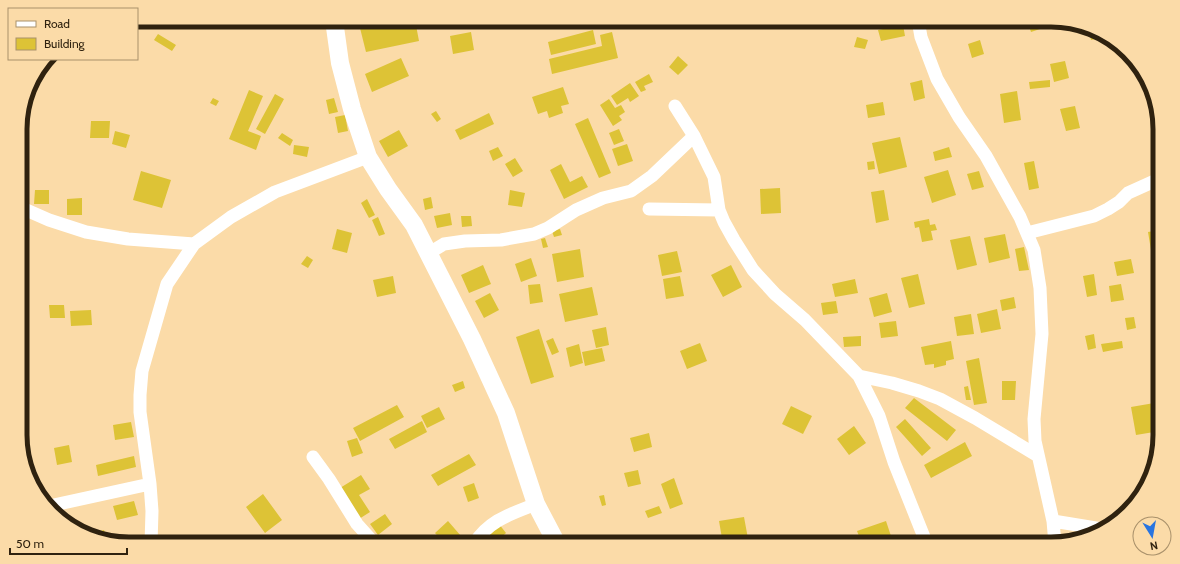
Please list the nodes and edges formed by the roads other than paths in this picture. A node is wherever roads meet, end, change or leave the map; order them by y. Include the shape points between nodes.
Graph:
1 (335, 27) edge
2 (919, 27) edge
3 (675, 106) dead end
4 (694, 136) junction
5 (368, 157) junction
6 (1153, 182) edge
7 (649, 209) dead end
8 (27, 210) edge
9 (719, 210) junction
10 (1027, 233) junction
11 (194, 244) junction
12 (429, 253) junction
13 (859, 376) junction
14 (1038, 456) junction
15 (313, 457) dead end
16 (150, 484) junction
17 (536, 504) junction
18 (55, 505) edge
19 (1053, 521) junction
20 (1093, 528) edge
21 (151, 537) edge
22 (369, 537) edge
23 (480, 537) edge
24 (553, 537) edge
25 (924, 537) dead end
26 (1054, 537) edge

1 - 5 street via 340,63
2 - 10 street via 937,79 986,156
3 - 4 street
4 - 9 street via 714,177
4 - 12 street via 652,176 631,191 603,198 576,210 548,228 534,234 501,240 465,240 444,244
5 - 11 street via 275,192 231,217
5 - 12 street via 414,225
6 - 10 street via 1128,193 1119,202 1094,216
7 - 9 street
8 - 11 street via 86,232 128,239
9 - 13 street via 753,270
10 - 14 street via 1034,250 1040,288 1042,334 1034,419
11 - 16 street via 167,284 142,371 140,412
12 - 17 street via 506,413
13 - 14 street via 892,383 940,399
13 - 25 street via 879,416
14 - 19 street
15 - 22 street via 357,524
16 - 18 street
16 - 21 street
17 - 23 street via 501,518
17 - 24 street
19 - 20 street
19 - 26 street

